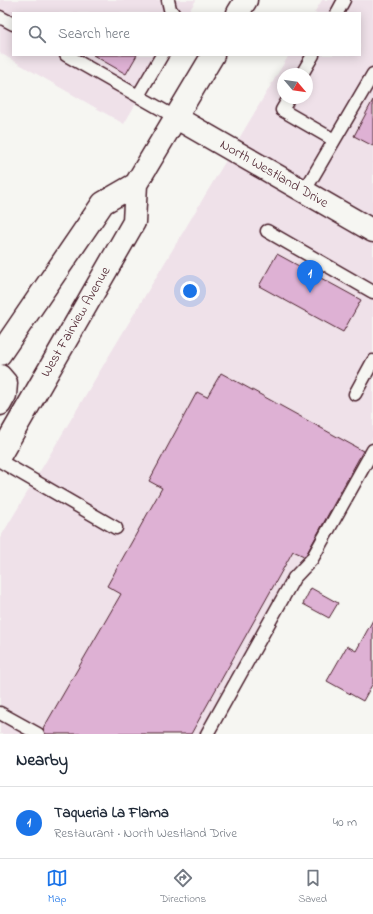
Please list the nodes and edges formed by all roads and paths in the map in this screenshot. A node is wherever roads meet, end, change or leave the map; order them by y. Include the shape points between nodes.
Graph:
1 (168, 0) edge
2 (246, 0) edge
3 (344, 0) edge
4 (173, 12) edge
5 (239, 12) edge
6 (338, 12) edge
7 (0, 17) edge
8 (12, 23) edge
9 (68, 56) edge
10 (161, 56) edge
11 (212, 56) edge
12 (312, 56) edge
13 (305, 68) edge
14 (373, 74) edge
15 (138, 96) junction
16 (286, 104) edge
17 (175, 117) junction
18 (334, 140) junction
19 (136, 184) junction
20 (304, 192) junction
21 (267, 231) dead end
22 (373, 231) edge
23 (373, 292) edge
24 (0, 354) edge
25 (373, 361) edge
26 (0, 376) edge
27 (355, 394) dead end
28 (0, 404) edge
29 (373, 450) edge
30 (0, 455) edge
31 (0, 461) edge
32 (116, 528) dead end
33 (0, 713) edge
34 (38, 734) edge
35 (207, 734) edge

1 - 4 lane
2 - 5 main road
3 - 6 lane
7 - 8 lane
9 - 15 lane
10 - 15 lane
11 - 17 main road, West Fairview Avenue
12 - 13 lane
14 - 18 lane
15 - 17 lane
16 - 18 lane via 282,110
17 - 19 main road, West Fairview Avenue
17 - 20 main road, North Westland Drive
18 - 20 lane
19 - 24 main road, West Fairview Avenue via 103,203
19 - 30 main road, West Fairview Avenue via 134,222
20 - 22 main road, North Westland Drive
21 - 23 lane
25 - 27 lane
26 - 28 main road via 6,383
29 - 35 lane via 312,559 294,578
31 - 32 lane
33 - 34 lane

